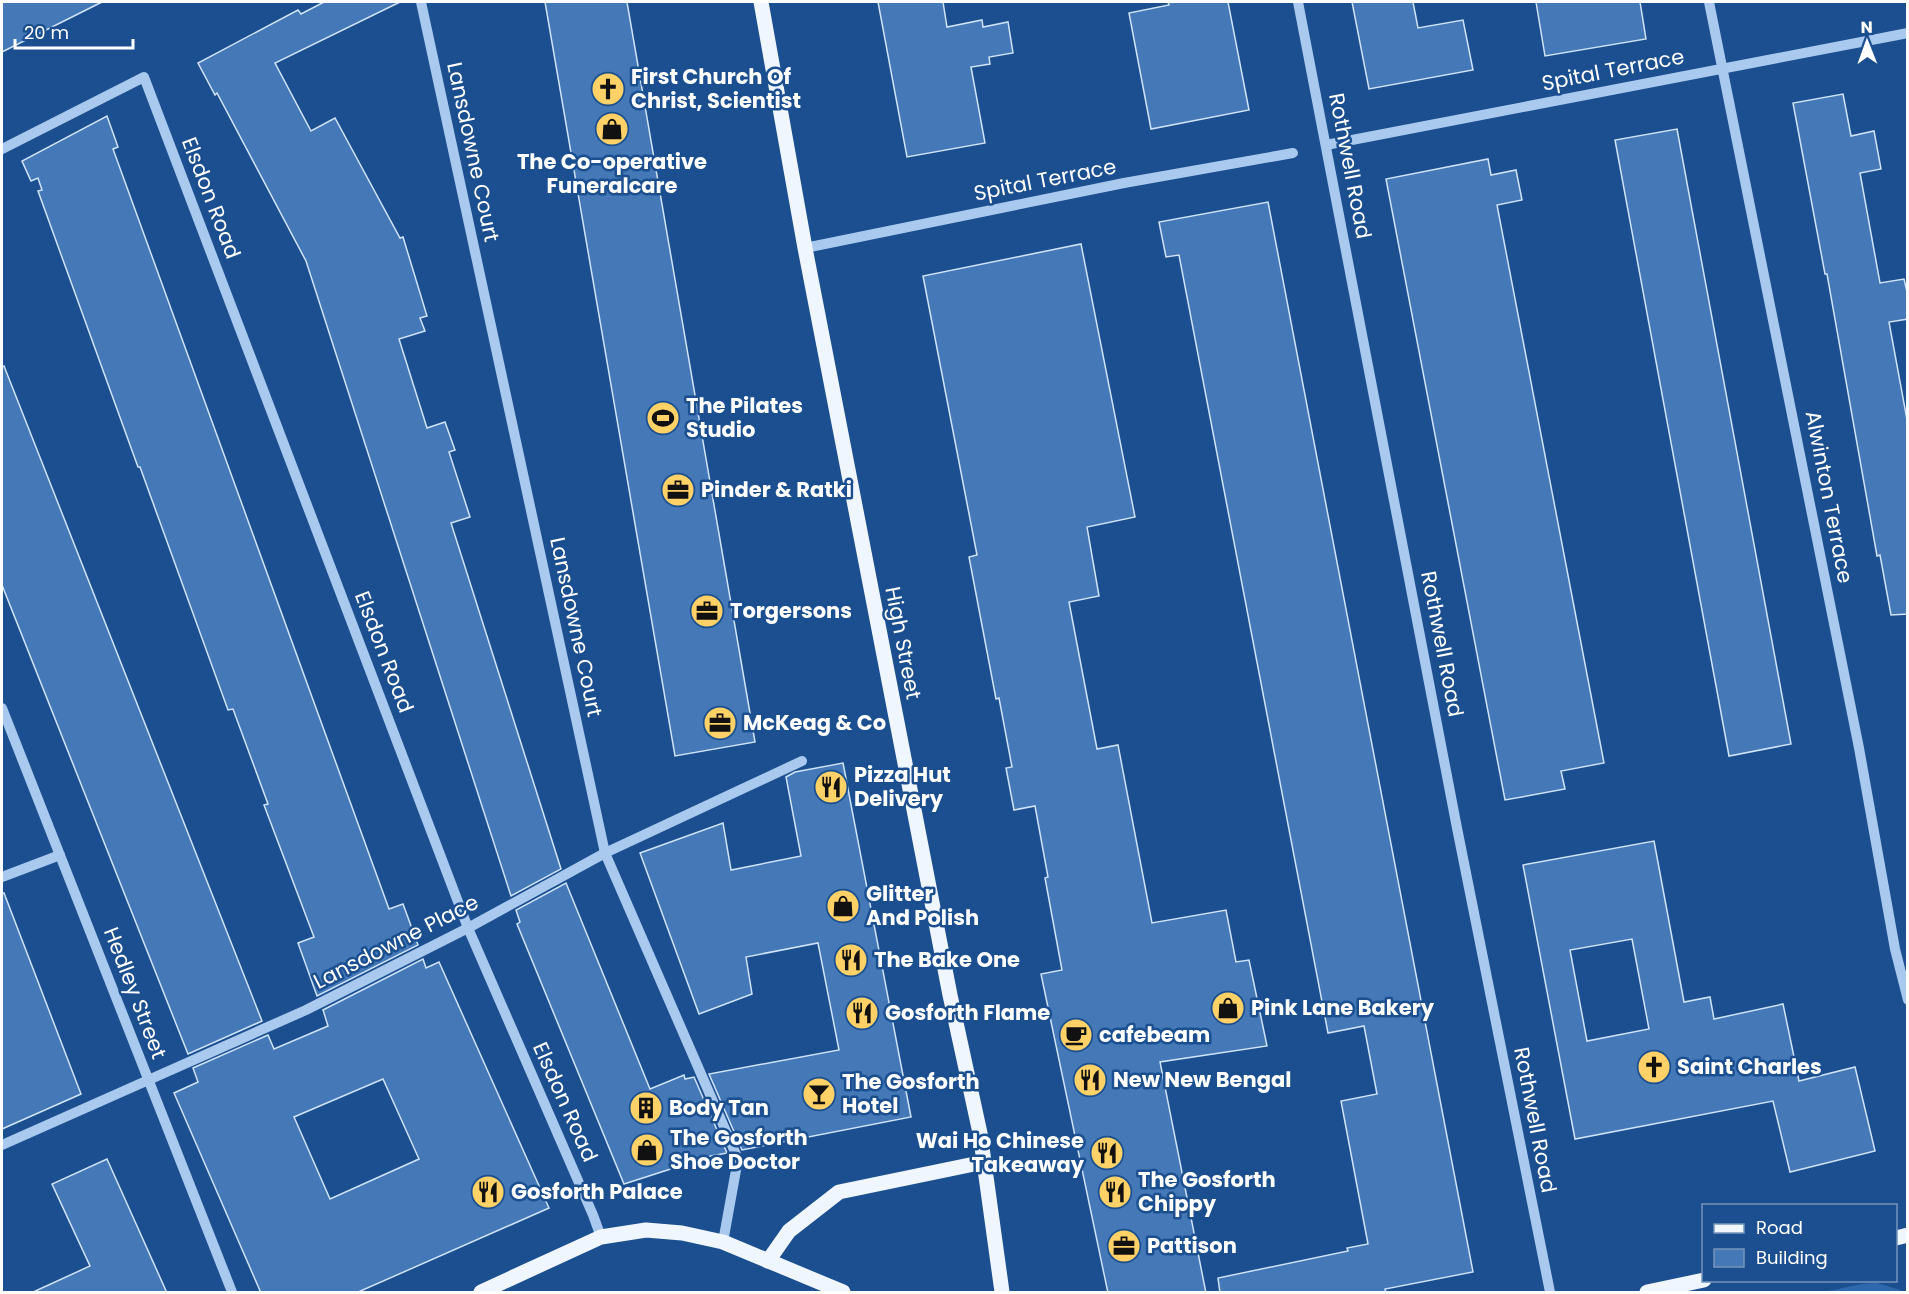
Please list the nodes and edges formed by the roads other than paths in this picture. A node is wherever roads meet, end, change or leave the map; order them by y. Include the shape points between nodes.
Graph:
1 (421, 2) edge
2 (761, 2) edge
3 (1298, 2) edge
4 (1709, 2) edge
5 (1908, 33) edge
6 (1723, 69) junction
7 (1326, 145) junction
8 (2, 149) edge
9 (1293, 153) dead end
10 (805, 248) junction
11 (2, 708) edge
12 (802, 761) dead end
13 (605, 853) junction
14 (60, 855) junction
15 (2, 877) edge
16 (468, 928) junction
17 (1908, 1000) edge
18 (148, 1081) junction
19 (2, 1145) edge
20 (984, 1162) junction
21 (601, 1237) junction
22 (723, 1242) junction
23 (768, 1261) junction
24 (1702, 1280) edge
25 (232, 1293) edge
26 (481, 1293) edge
27 (843, 1293) edge
28 (1002, 1293) edge
29 (1550, 1293) edge
30 (1647, 1293) edge

1 - 13 street, Lansdowne Court
2 - 10 main road, High Street
3 - 7 street, Rothwell Road
4 - 6 street, Alwinton Terrace
5 - 6 street, Spital Terrace
6 - 7 street, Spital Terrace
6 - 17 street, Alwinton Terrace
7 - 29 street, Rothwell Road
8 - 16 street, Elsdon Road via 144,76
9 - 10 street, Spital Terrace
10 - 20 main road, High Street
11 - 14 street, Hedley Street
12 - 13 street, Lansdowne Place
13 - 16 street, Lansdowne Place
13 - 22 street, Lansdowne Court via 738,1159
14 - 15 street
14 - 18 street, Hedley Street
16 - 18 street, Lansdowne Place via 306,1010
16 - 21 street, Elsdon Road
18 - 19 street, Lansdowne Place
18 - 25 street, Hedley Street
20 - 23 main road via 839,1192 789,1231
20 - 28 main road, High Street
21 - 22 main road via 646,1230
21 - 26 main road
22 - 23 main road
23 - 27 main road
24 - 30 main road

